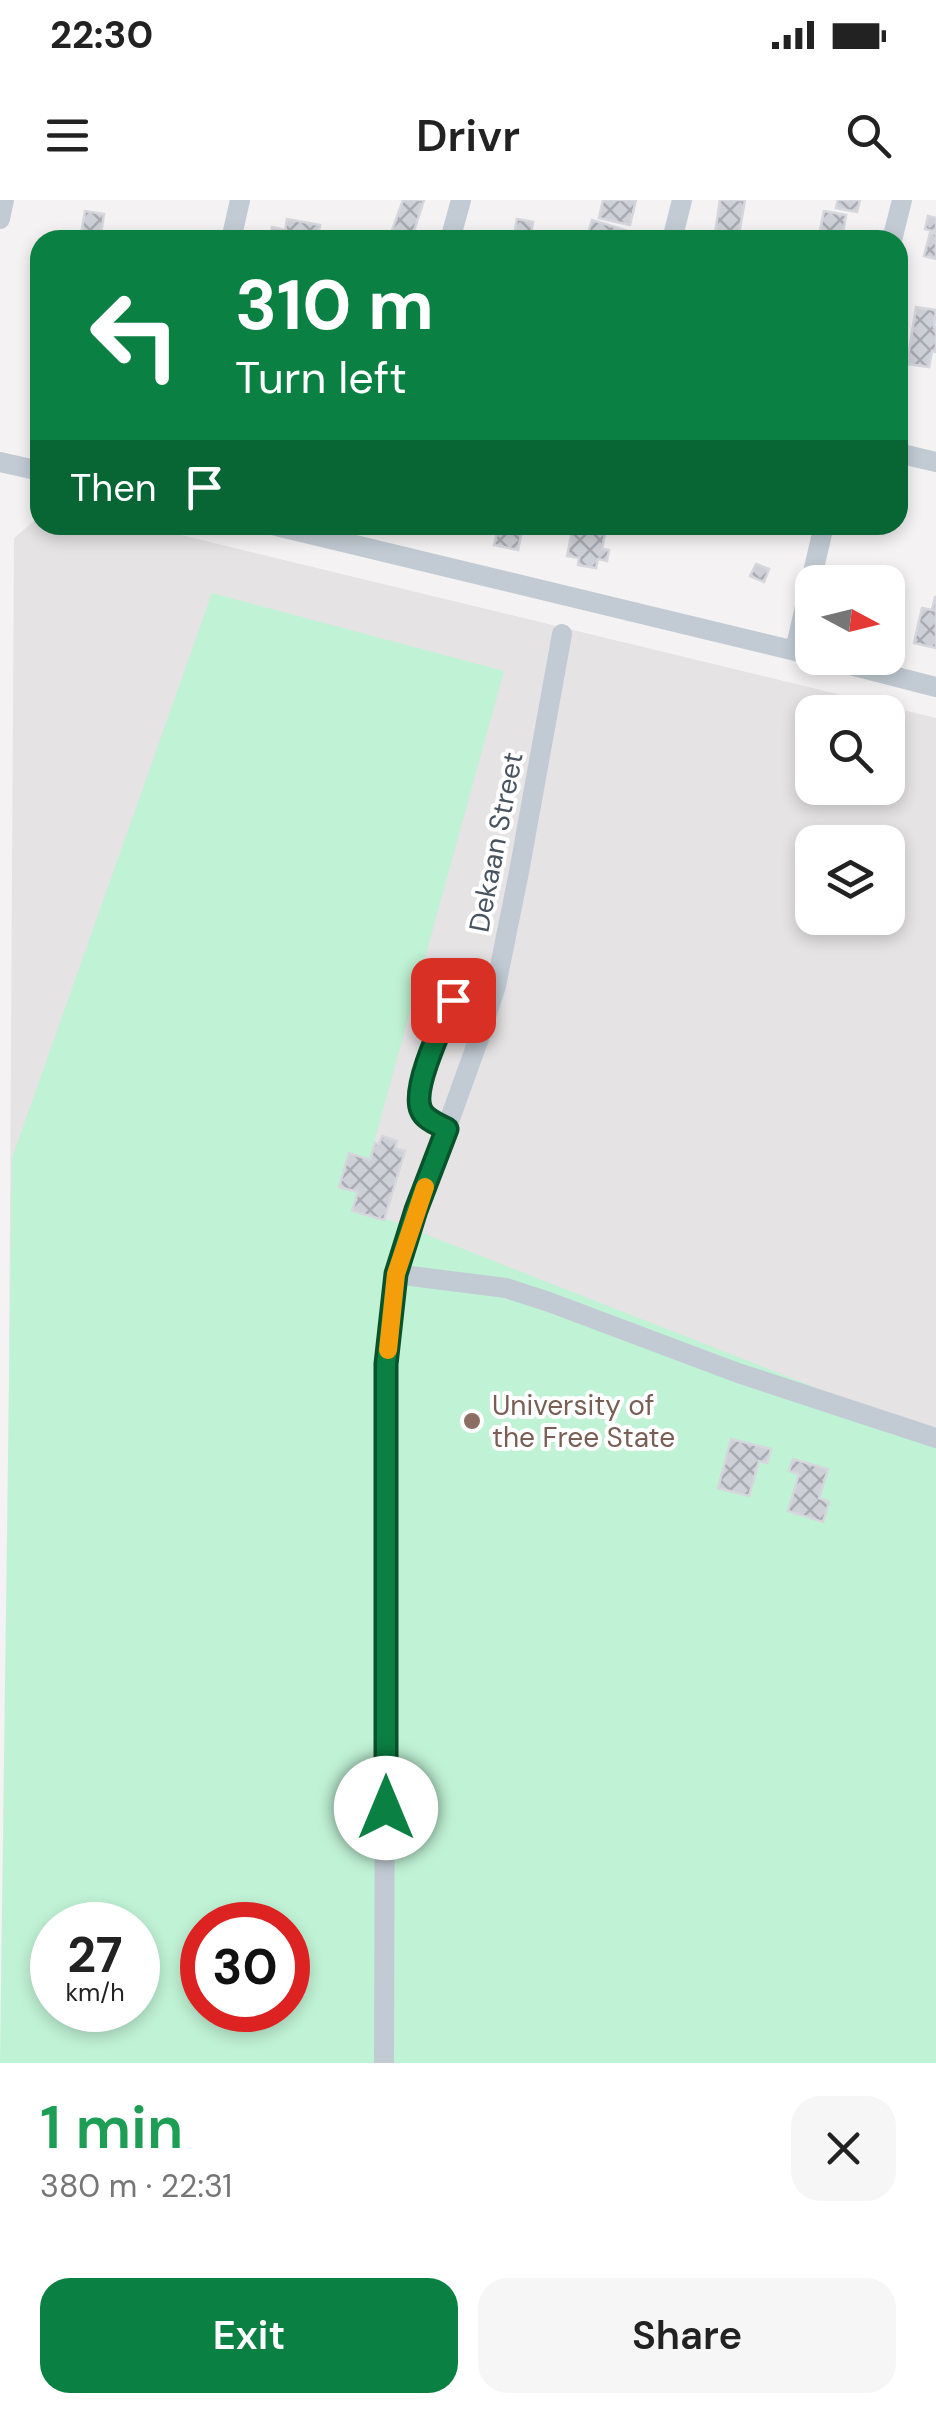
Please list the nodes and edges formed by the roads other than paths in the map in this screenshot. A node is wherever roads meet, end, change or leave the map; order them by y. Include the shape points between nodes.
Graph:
1 (240, 200) edge
2 (461, 200) edge
3 (682, 200) edge
4 (902, 200) edge
5 (234, 230) edge
6 (453, 230) edge
7 (674, 230) edge
8 (894, 230) edge
9 (908, 455) edge
10 (0, 462) edge
11 (936, 462) edge
12 (30, 468) edge
13 (313, 535) edge
14 (822, 535) edge
15 (818, 565) edge
16 (562, 634) dead end
17 (795, 650) edge
18 (889, 675) edge
19 (936, 687) edge
20 (492, 997) junction
21 (447, 1129) junction
22 (396, 1274) junction
23 (936, 1438) edge
24 (384, 2063) edge

1 - 5 street
2 - 6 street
3 - 7 street
4 - 8 street
9 - 11 street
10 - 12 street
13 - 17 street
14 - 15 street
16 - 20 street, Dekaan Street
18 - 19 street
20 - 21 street, Dekaan Street
20 - 21 street via 460,993 434,1044 419,1101 426,1118
21 - 22 street, Dekaan Street
22 - 23 street via 506,1288
22 - 24 street, Dekaan Street via 386,1364

